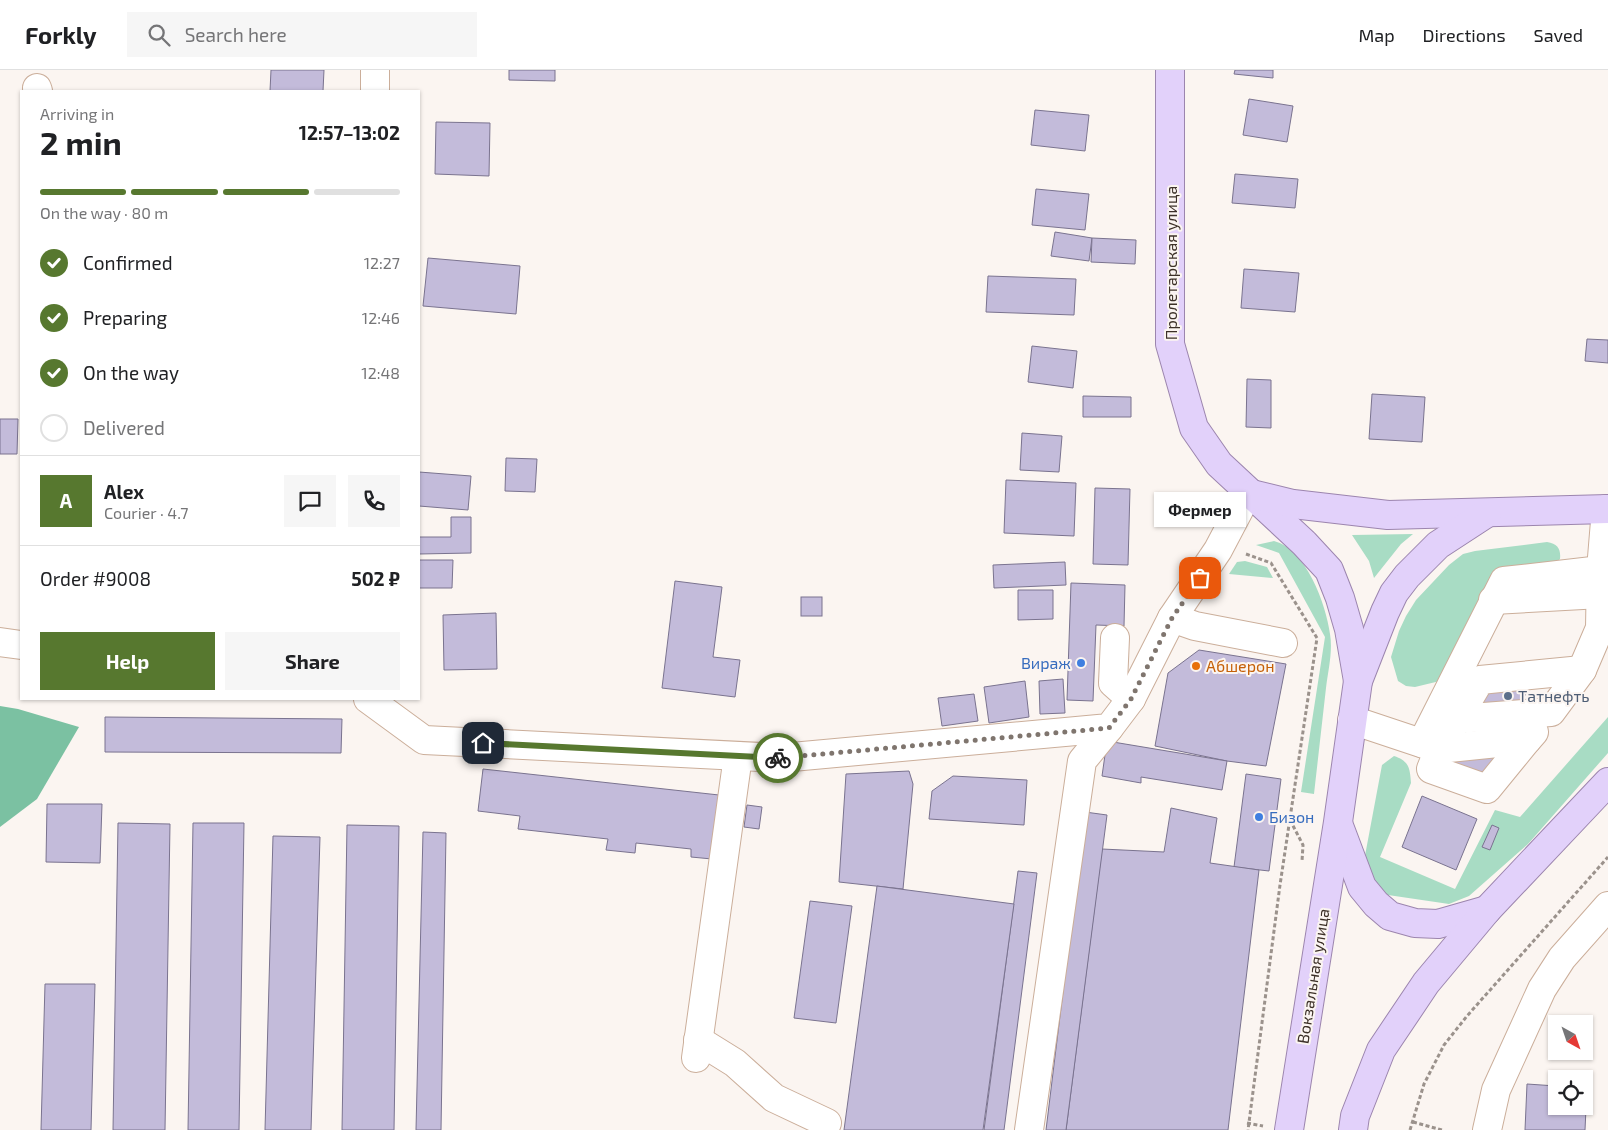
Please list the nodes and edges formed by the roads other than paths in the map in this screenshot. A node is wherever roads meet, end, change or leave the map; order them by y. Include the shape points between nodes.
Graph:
1 (375, 70) edge
2 (1170, 70) edge
3 (375, 90) edge
4 (1248, 493) junction
5 (1607, 509) edge
6 (1488, 513) junction
7 (1601, 582) junction
8 (1172, 618) junction
9 (1115, 638) dead end
10 (0, 642) edge
11 (1283, 643) dead end
12 (20, 645) edge
13 (1582, 670) junction
14 (1358, 681) junction
15 (1131, 699) junction
16 (369, 700) edge
17 (1551, 712) junction
18 (1456, 719) junction
19 (1352, 720) junction
20 (1109, 728) junction
21 (1527, 740) junction
22 (1431, 746) junction
23 (738, 756) junction
24 (1608, 782) edge
25 (1338, 822) junction
26 (1608, 906) edge
27 (1487, 910) junction
28 (827, 1123) dead end
29 (1030, 1130) edge
30 (1289, 1130) edge
31 (1354, 1130) edge
32 (1487, 1130) edge

1 - 3 street
2 - 4 main road, Пролетарская улица via 1170,344 1194,428 1218,464
4 - 6 main road via 1293,504 1388,515
4 - 8 street via 1220,545
4 - 14 main road, Пролетарская улица via 1329,570 1349,629
5 - 6 main road, Вокзальная улица
5 - 7 street
6 - 14 main road, Вокзальная улица via 1438,544 1407,576 1385,612
7 - 13 street via 1600,628
7 - 22 street via 1493,600
8 - 11 street via 1195,626
8 - 15 street
9 - 15 street via 1113,683
10 - 12 street
13 - 17 street
13 - 18 street via 1480,680
14 - 19 main road, Вокзальная улица
15 - 20 street
16 - 23 street via 424,740
17 - 18 street
17 - 21 street
18 - 22 street
19 - 22 street
19 - 25 main road, Вокзальная улица
20 - 23 street via 781,758
20 - 29 street via 1082,761
21 - 22 street
21 - 22 street via 1487,789 1431,769
23 - 28 street via 697,1049 735,1063 774,1098
24 - 27 main road
25 - 27 main road, Вокзальная улица via 1362,887 1390,916 1438,924
25 - 30 main road, Вокзальная улица
26 - 32 street via 1562,958 1542,989 1496,1090
27 - 31 main road via 1426,983 1382,1050 1355,1116

